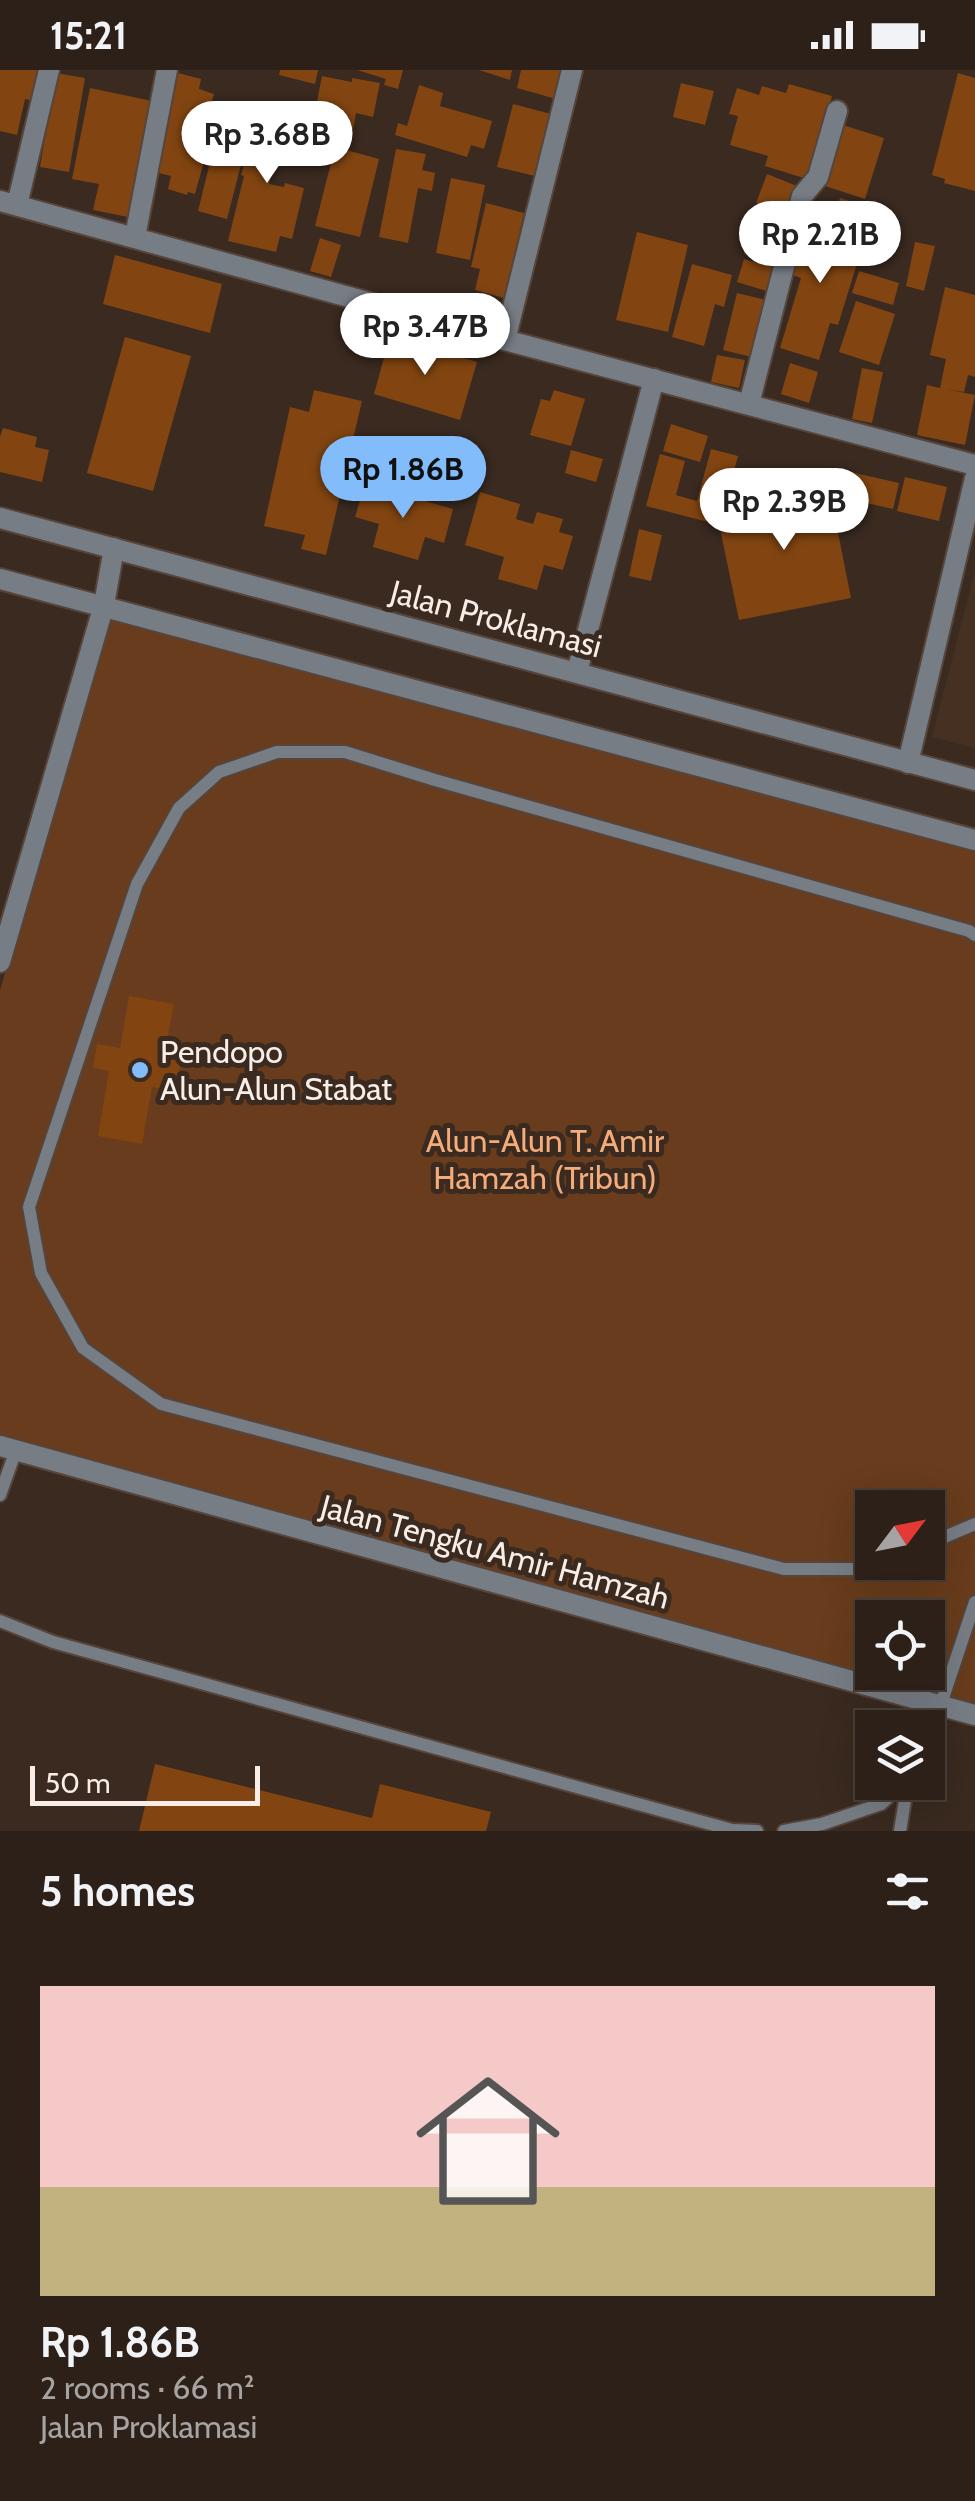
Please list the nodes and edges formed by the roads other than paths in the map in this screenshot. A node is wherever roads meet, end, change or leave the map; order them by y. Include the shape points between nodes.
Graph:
1 (48, 70) edge
2 (166, 70) edge
3 (572, 70) edge
4 (837, 111) dead end
5 (8, 203) edge
6 (135, 237) junction
7 (505, 340) junction
8 (654, 380) junction
9 (749, 404) junction
10 (975, 465) edge
11 (975, 478) edge
12 (0, 518) edge
13 (114, 548) junction
14 (0, 579) edge
15 (104, 606) junction
16 (578, 672) junction
17 (908, 763) junction
18 (975, 780) edge
19 (975, 840) edge
20 (975, 935) edge
21 (0, 962) edge
22 (8, 1448) edge
23 (0, 1495) edge
24 (975, 1524) edge
25 (945, 1537) edge
26 (855, 1569) edge
27 (975, 1602) edge
28 (0, 1621) edge
29 (939, 1705) junction
30 (938, 1710) edge
31 (975, 1715) edge
32 (886, 1800) edge
33 (904, 1800) edge
34 (757, 1831) edge
35 (784, 1831) edge
36 (900, 1831) edge

1 - 5 street
2 - 6 street
3 - 7 street
4 - 9 street via 818,177 802,196
5 - 6 street
6 - 7 street
7 - 8 street
8 - 9 street
8 - 16 street
9 - 10 street
11 - 17 street
12 - 13 street, Jalan Proklamasi
13 - 15 street
13 - 16 street, Jalan Proklamasi
14 - 15 street
15 - 19 street
15 - 21 street
16 - 17 street, Jalan Proklamasi
17 - 18 street, Jalan Proklamasi
20 - 26 lane via 344,752 277,752 218,772 180,808 137,884 29,1207 41,1272 84,1348 162,1404 784,1570
22 - 23 lane
22 - 29 street, Jalan Tengku Amir Hamzah
24 - 25 lane
27 - 29 lane
28 - 34 lane via 91,1653 732,1830
29 - 30 lane
29 - 31 street, Jalan Tengku Amir Hamzah
32 - 35 lane
33 - 36 lane

